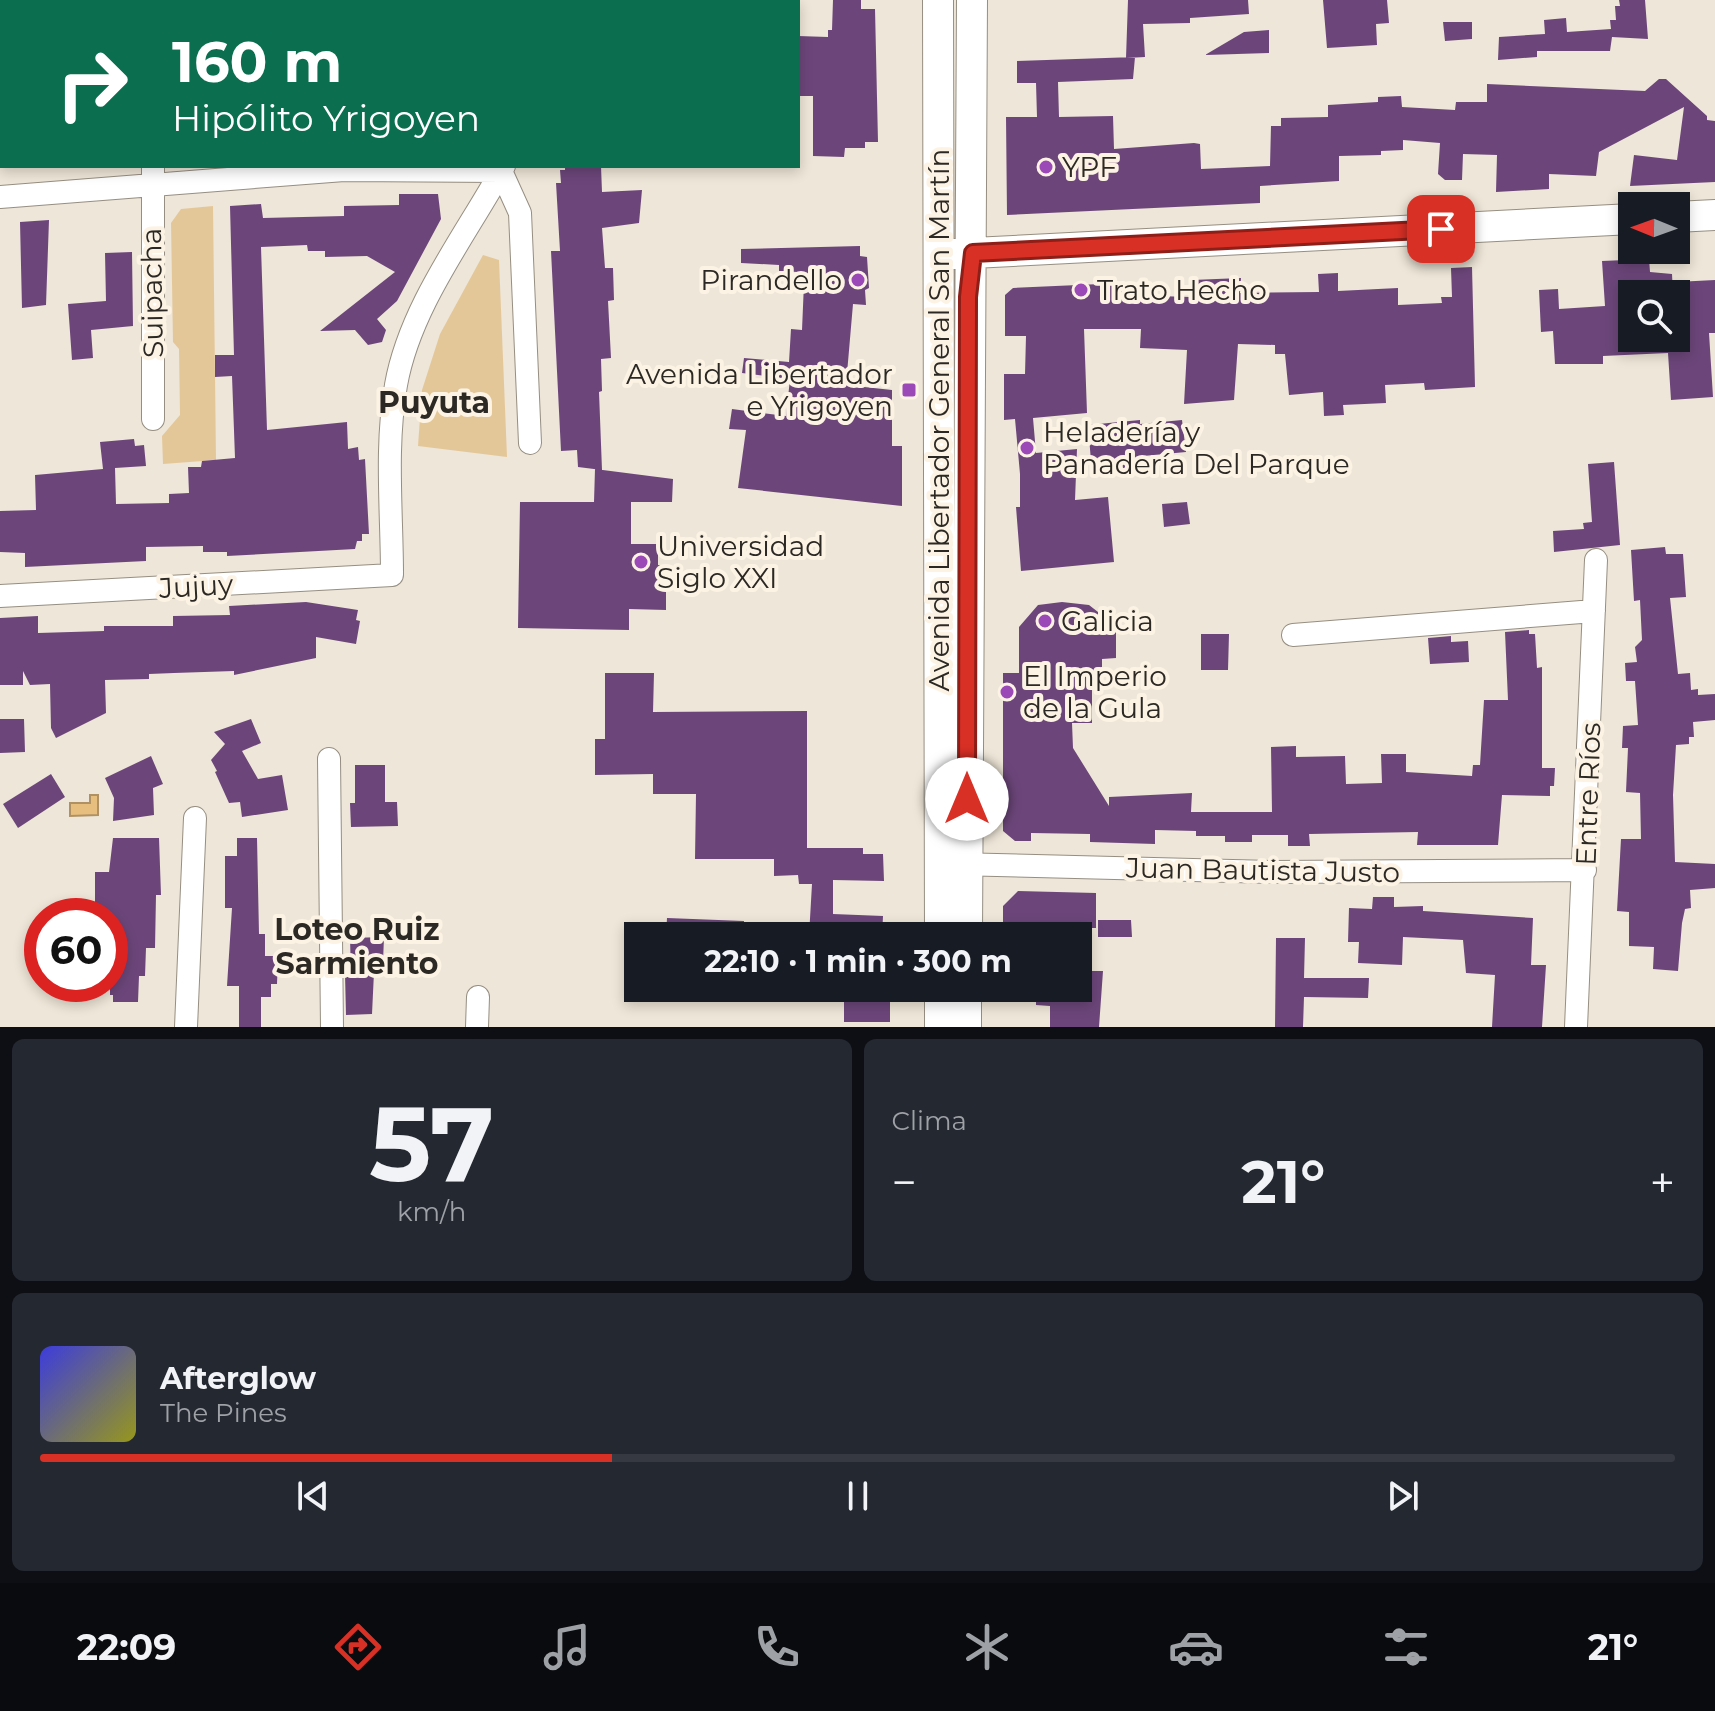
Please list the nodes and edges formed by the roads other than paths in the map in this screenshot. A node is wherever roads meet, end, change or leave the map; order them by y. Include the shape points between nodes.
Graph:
1 (938, 0) edge
2 (972, 0) edge
3 (502, 168) edge
4 (153, 176) edge
5 (0, 197) edge
6 (1715, 215) edge
7 (1690, 216) edge
8 (1618, 220) edge
9 (973, 253) junction
10 (939, 254) junction
11 (153, 419) dead end
12 (530, 443) dead end
13 (1596, 560) dead end
14 (0, 596) edge
15 (1594, 611) junction
16 (1293, 635) dead end
17 (329, 759) dead end
18 (195, 818) dead end
19 (954, 864) junction
20 (1585, 870) junction
21 (943, 922) edge
22 (964, 922) edge
23 (478, 997) dead end
24 (940, 1002) edge
25 (966, 1002) edge
26 (186, 1027) edge
27 (332, 1027) edge
28 (477, 1027) edge
29 (940, 1027) edge
30 (966, 1027) edge
31 (1576, 1027) edge

1 - 10 main road, Avenida Libertador General San Martín
2 - 9 main road, Avenida Libertador General San Martín
3 - 4 street
3 - 12 street via 520,213
3 - 14 street, Jujuy via 415,325 396,384 392,575
4 - 5 street
4 - 11 street, Suipacha
6 - 7 main road
8 - 9 main road
9 - 10 main road
9 - 19 main road, Avenida Libertador General San Martín
10 - 19 main road, Avenida Libertador General San Martín
13 - 15 street, Entre Ríos
15 - 16 street
15 - 20 street, Entre Ríos
17 - 27 street
18 - 26 street
19 - 20 street, Juan Bautista Justo via 1272,872
19 - 21 main road, Avenida Libertador General San Martín
19 - 22 main road, Avenida Libertador General San Martín
20 - 31 street, Entre Ríos
23 - 28 street
24 - 29 main road
25 - 30 main road

